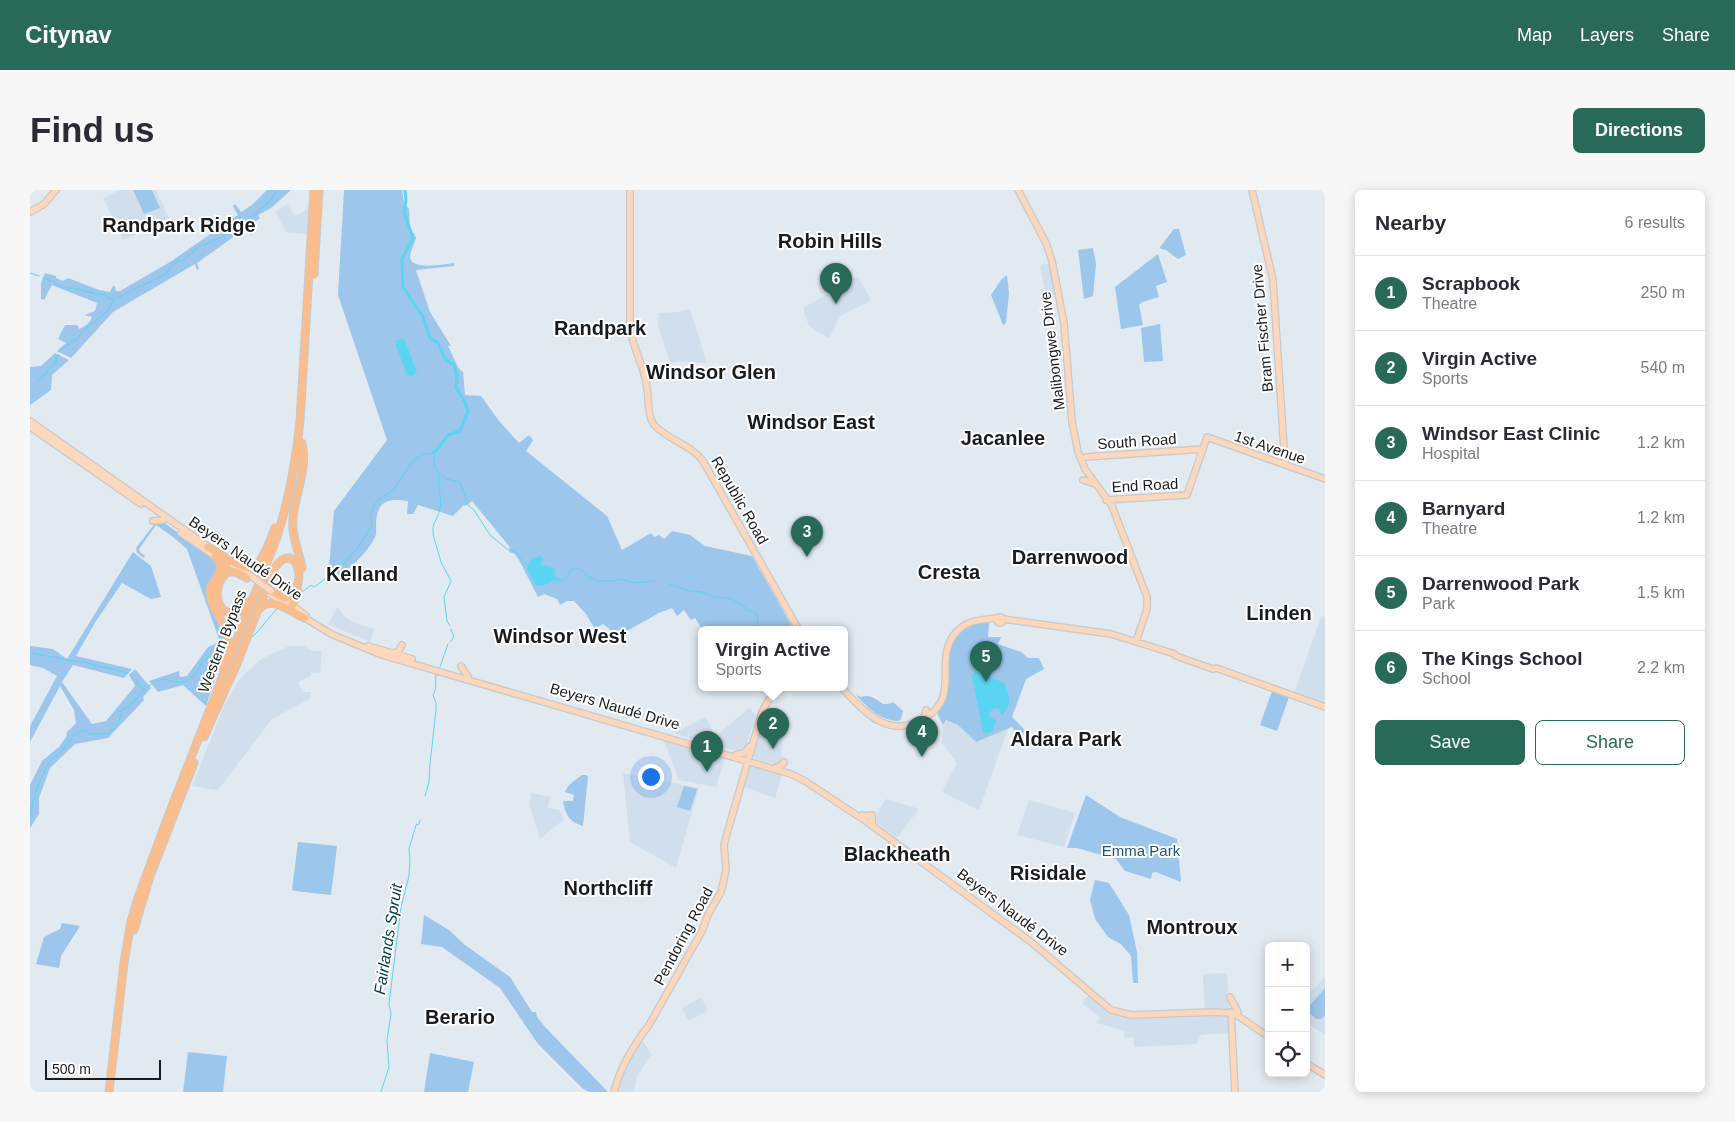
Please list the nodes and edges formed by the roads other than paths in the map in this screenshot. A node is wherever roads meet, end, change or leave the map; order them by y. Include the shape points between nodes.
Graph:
1 (52, 190) edge
2 (56, 190) edge
3 (314, 190) edge
4 (319, 190) edge
5 (629, 190) edge
6 (1018, 190) edge
7 (1252, 190) edge
8 (1248, 198) dead end
9 (30, 210) edge
10 (1065, 327) junction
11 (1067, 350) junction
12 (30, 422) edge
13 (1072, 422) junction
14 (30, 427) edge
15 (1214, 440) joint
16 (302, 443) junction
17 (1204, 443) junction
18 (1082, 458) junction
19 (1285, 465) junction
20 (1080, 466) junction
21 (1085, 474) junction
22 (1325, 479) edge
23 (292, 481) junction
24 (1092, 482) junction
25 (1106, 500) junction
26 (163, 520) junction
27 (153, 521) dead end
28 (273, 534) junction
29 (208, 547) junction
30 (215, 557) junction
31 (228, 563) junction
32 (218, 576) junction
33 (252, 580) junction
34 (269, 591) junction
35 (292, 607) junction
36 (255, 616) junction
37 (305, 618) junction
38 (796, 626) edge
39 (1136, 642) junction
40 (402, 645) dead end
41 (390, 653) junction
42 (382, 655) junction
43 (397, 666) dead end
44 (452, 672) junction
45 (468, 677) junction
46 (945, 682) junction
47 (772, 691) edge
48 (777, 691) edge
49 (847, 691) edge
50 (847, 691) edge
51 (765, 705) junction
52 (934, 706) junction
53 (1325, 707) edge
54 (765, 716) dead end
55 (924, 717) junction
56 (202, 736) junction
57 (750, 749) junction
58 (716, 752) junction
59 (711, 758) dead end
60 (746, 761) junction
61 (781, 766) junction
62 (791, 774) junction
63 (872, 824) junction
64 (864, 826) dead end
65 (1230, 997) dead end
66 (1233, 1014) junction
67 (1267, 1032) edge
68 (1265, 1034) edge
69 (1310, 1062) edge
70 (1310, 1066) edge
71 (1325, 1071) edge
72 (1325, 1075) edge
73 (109, 1092) edge
74 (114, 1092) edge
75 (614, 1092) edge
76 (1234, 1092) edge

1 - 9 main road
2 - 9 main road via 46,203
3 - 23 highway, Western Bypass via 300,421
4 - 16 highway, Western Bypass
5 - 38 main road, Republic Road via 630,328 646,381 651,419 658,429 703,460
6 - 10 main road, Malibongwe Drive via 1047,245
7 - 8 main road
7 - 19 main road, Bram Fischer Drive via 1273,280
10 - 11 main road, Malibongwe Drive
10 - 11 main road via 1067,337 1072,341
11 - 13 main road, Malibongwe Drive
12 - 29 main road, Beyers Naudé Drive
13 - 18 main road, Malibongwe Drive
13 - 20 main road, Malibongwe Drive via 1074,451
14 - 26 main road, Beyers Naudé Drive
15 - 17 main road, South Road
15 - 19 main road, 1st Avenue
16 - 35 highway via 302,474 293,516 302,574
16 - 56 highway, Western Bypass via 284,529
17 - 18 main road, South Road
17 - 25 main road, End Road via 1187,495
18 - 20 main road, South Road
18 - 25 main road, Malibongwe Drive via 1085,469
19 - 22 main road, 1st Avenue
20 - 21 main road, Malibongwe Drive
21 - 24 main road, Malibongwe Drive
21 - 24 main road via 1082,480
23 - 28 highway
23 - 56 highway, Western Bypass via 277,537
24 - 25 main road, Malibongwe Drive
25 - 39 main road via 1115,513 1148,600
26 - 27 main road
26 - 30 main road, Beyers Naudé Drive
28 - 29 highway via 256,567 242,567
28 - 33 highway via 247,604 235,613 220,605 218,585 223,576 232,571
29 - 31 main road, Beyers Naudé Drive
30 - 31 main road, Beyers Naudé Drive
30 - 32 highway via 221,566
31 - 32 highway
31 - 33 main road, Beyers Naudé Drive
32 - 56 highway via 210,596 226,628 228,647
33 - 34 main road, Beyers Naudé Drive, bridge
34 - 35 main road, Beyers Naudé Drive
34 - 36 highway via 285,598 293,595 300,574 294,561 284,559 276,565
35 - 37 main road, Beyers Naudé Drive
35 - 41 main road, Beyers Naudé Drive via 332,631
36 - 37 highway via 261,607 272,603
36 - 56 highway via 221,703
37 - 42 main road, Beyers Naudé Drive via 331,634
39 - 46 main road via 1106,633 1000,620 972,621 954,635 947,650
39 - 53 main road
40 - 41 main road via 398,652
41 - 44 main road, Beyers Naudé Drive
42 - 43 main road via 394,660
42 - 58 main road, Beyers Naudé Drive
44 - 45 main road, Beyers Naudé Drive
44 - 45 main road via 461,667
45 - 60 main road, Beyers Naudé Drive
46 - 49 main road via 943,697 932,713 903,726 875,719
46 - 52 main road
47 - 57 main road via 758,712
48 - 51 main road
50 - 55 main road via 885,721 905,723
51 - 54 main road
51 - 57 main road
52 - 55 main road
52 - 55 main road via 926,709
56 - 73 highway, Western Bypass via 146,874 131,921
56 - 74 highway, Western Bypass via 150,876 136,924 128,965
57 - 60 main road, Pendoring Road
57 - 60 main road via 752,756
57 - 60 main road via 744,753
58 - 59 main road via 711,754
58 - 60 main road, Beyers Naudé Drive
60 - 61 main road, Beyers Naudé Drive
60 - 62 main road, Beyers Naudé Drive
60 - 75 main road, Pendoring Road via 726,837 726,868 721,892 703,930 623,1066
61 - 62 main road
61 - 63 main road, Beyers Naudé Drive via 808,779 862,816 872,815
62 - 63 main road, Beyers Naudé Drive
63 - 64 main road
63 - 66 main road, Beyers Naudé Drive via 1031,942 1111,1010 1131,1015
65 - 66 main road
66 - 67 main road
66 - 68 main road
66 - 76 main road
69 - 71 main road
70 - 72 main road

